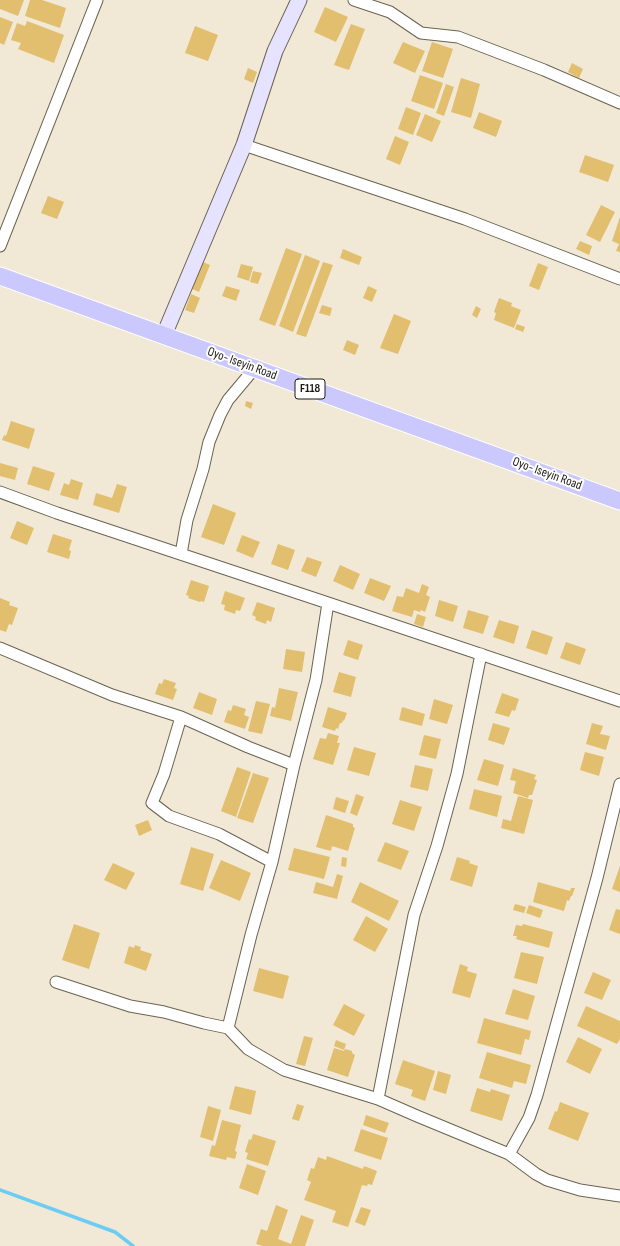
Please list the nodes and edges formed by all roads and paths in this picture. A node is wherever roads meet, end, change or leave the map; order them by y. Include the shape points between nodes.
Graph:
1 (98, 0) edge
2 (299, 0) edge
3 (354, 0) edge
4 (620, 103) edge
5 (244, 145) junction
6 (0, 246) edge
7 (0, 276) edge
8 (620, 279) edge
9 (164, 335) junction
10 (254, 369) junction
11 (0, 492) edge
12 (620, 501) edge
13 (181, 554) junction
14 (328, 602) junction
15 (0, 648) edge
16 (481, 654) junction
17 (620, 701) edge
18 (181, 717) junction
19 (294, 765) junction
20 (620, 784) edge
21 (272, 862) junction
22 (56, 982) dead end
23 (228, 1028) junction
24 (378, 1099) junction
25 (509, 1154) junction
26 (620, 1196) edge

1 - 6 street
2 - 5 street via 276,51
3 - 4 street via 390,12 421,33 458,37
5 - 8 street via 465,219
5 - 9 street
7 - 9 main road, Oyo- Iseyin Road / F118
9 - 10 main road, Oyo- Iseyin Road / F118
10 - 12 main road, Oyo- Iseyin Road / F118
10 - 13 street via 228,400 209,442 187,520
11 - 13 street
13 - 14 street
14 - 16 street
14 - 19 street via 316,680
15 - 18 street via 112,695
16 - 17 street
16 - 24 street via 457,774 414,915
18 - 19 street
18 - 21 street via 164,774 152,803 169,816 219,834
19 - 21 street
20 - 25 street via 597,878 537,1095 529,1118
21 - 23 street via 250,935
22 - 23 street via 130,1006
23 - 24 street via 248,1049 284,1070
24 - 25 street
25 - 26 street via 547,1180 580,1190

